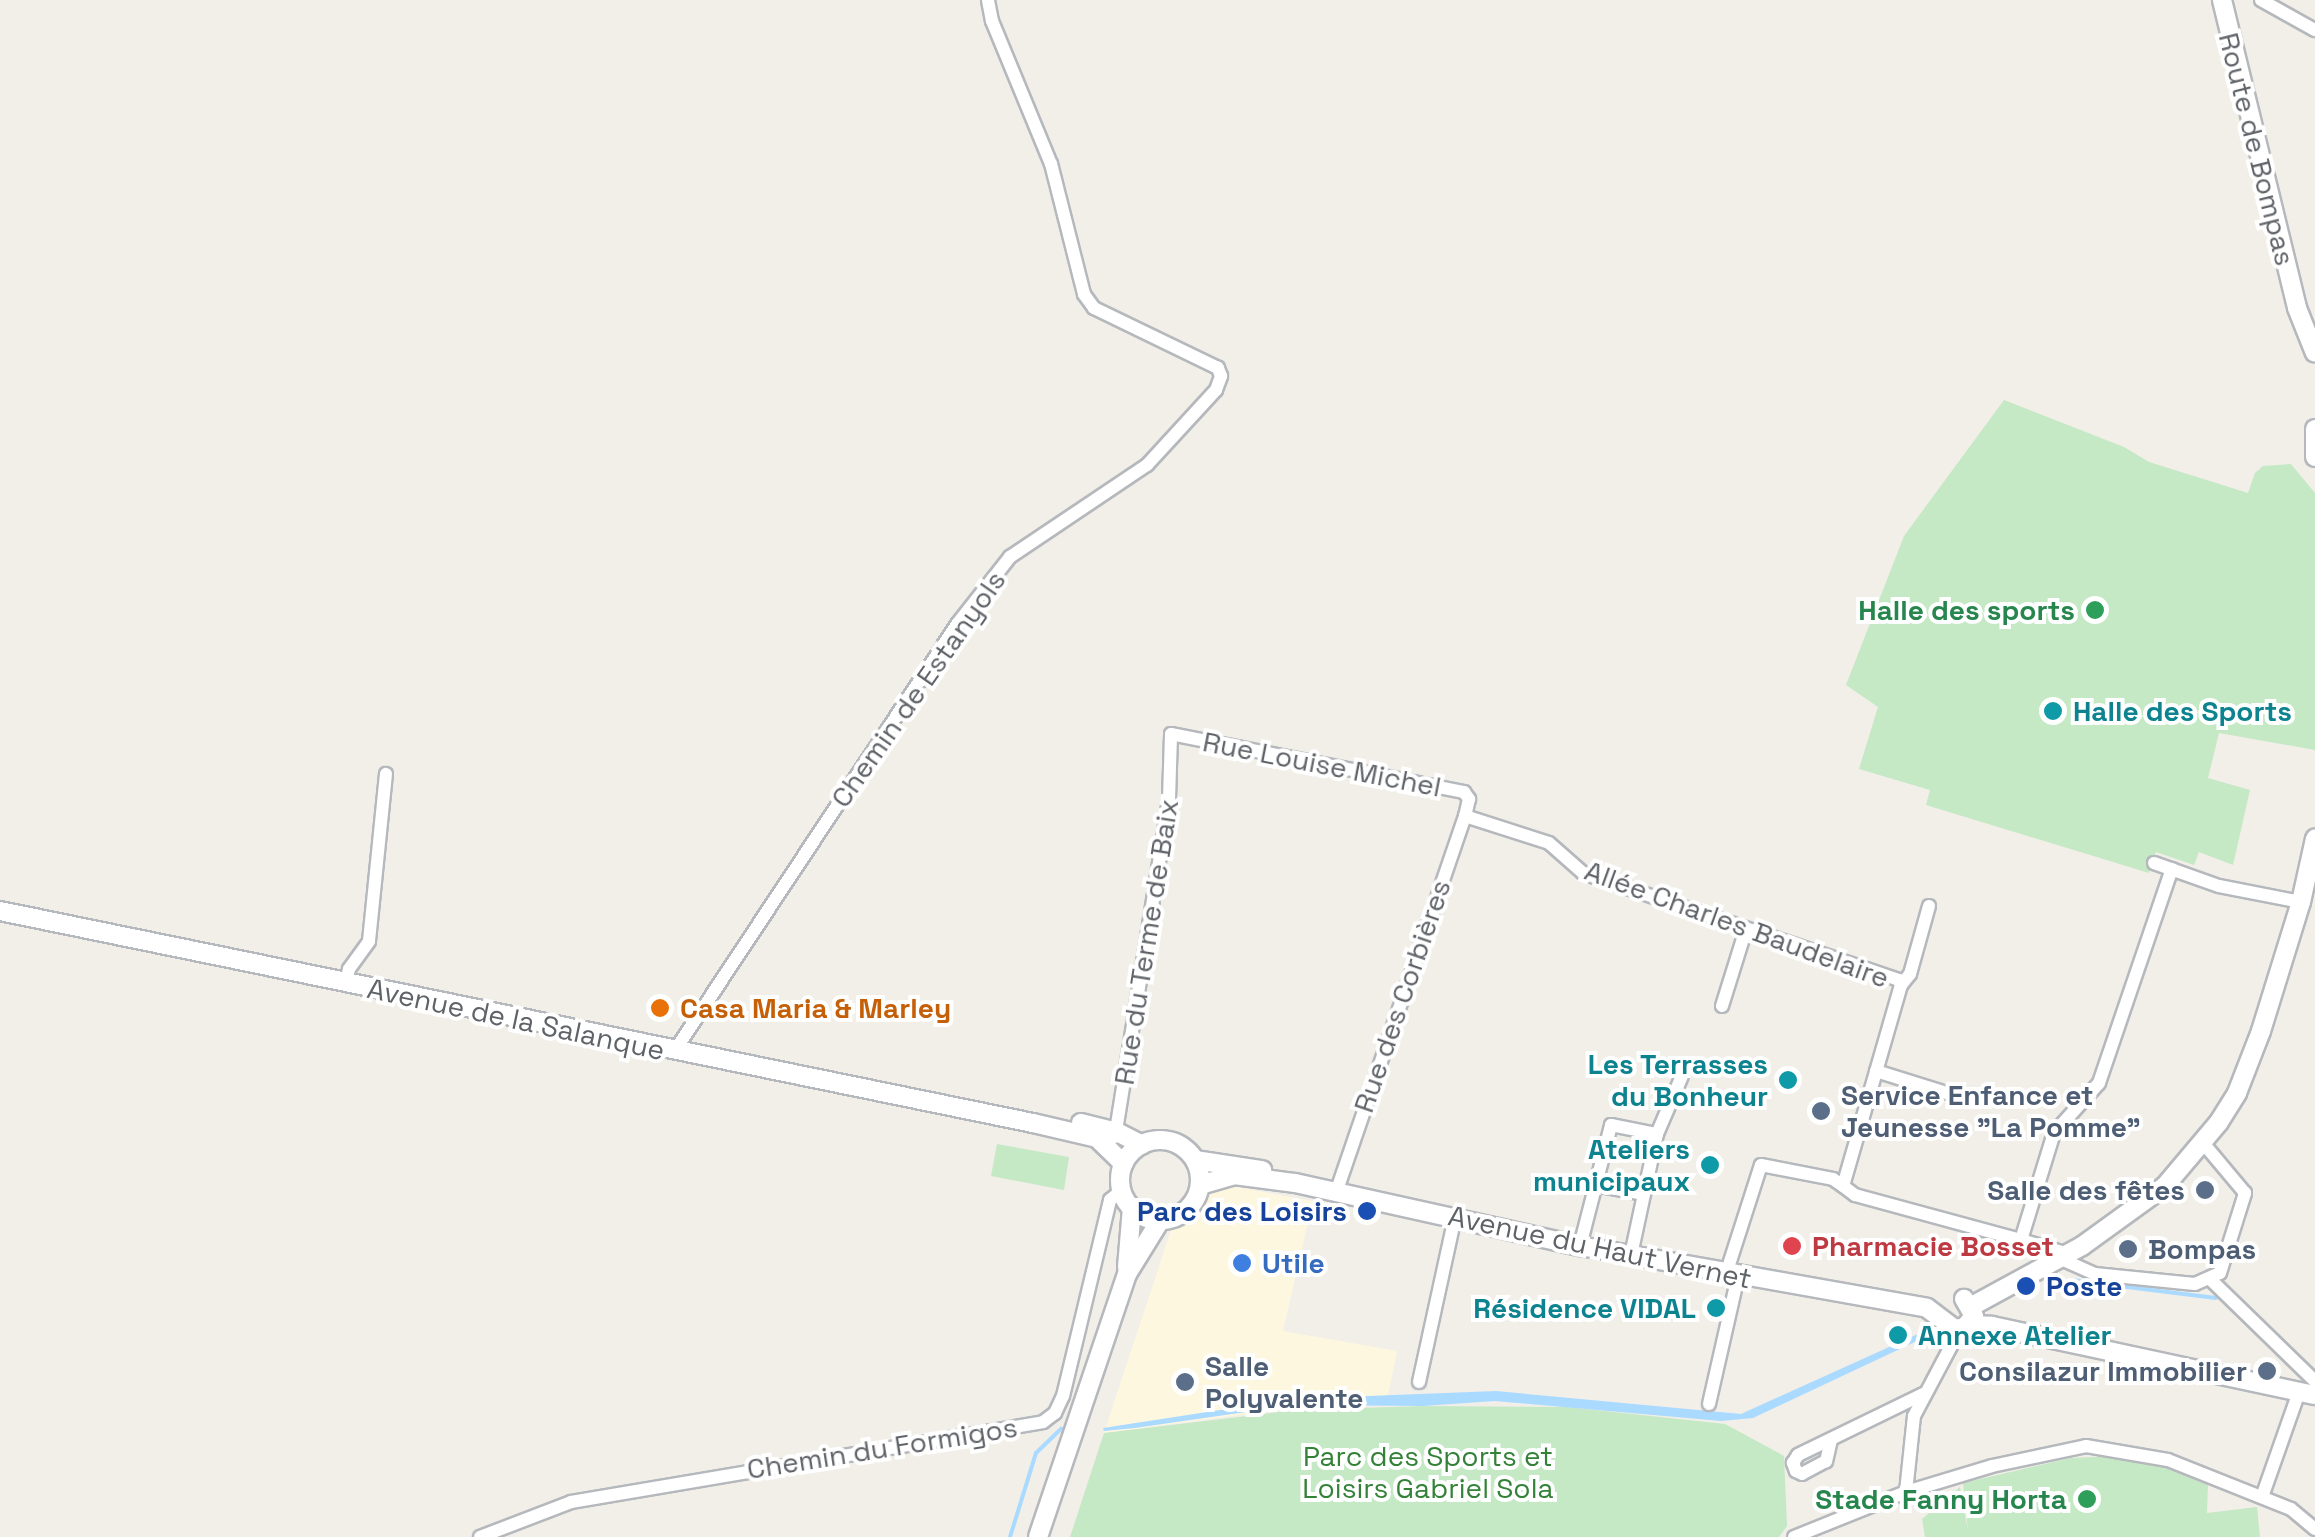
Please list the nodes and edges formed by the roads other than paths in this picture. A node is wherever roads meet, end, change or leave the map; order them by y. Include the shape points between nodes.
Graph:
1 (988, 0) edge
2 (2222, 0) edge
3 (2262, 0) edge
4 (2315, 30) edge
5 (2315, 353) edge
6 (2315, 429) edge
7 (2315, 457) edge
8 (1171, 734) joint
9 (386, 774) dead end
10 (1469, 800) joint
11 (1464, 816) junction
12 (2315, 839) edge
13 (2154, 862) dead end
14 (2172, 869) junction
15 (2301, 902) junction
16 (1930, 906) dead end
17 (0, 911) edge
18 (1746, 929) junction
19 (346, 984) junction
20 (1901, 985) junction
21 (1722, 1006) dead end
22 (674, 1052) junction
23 (1876, 1071) junction
24 (1682, 1076) dead end
25 (1946, 1094) dead end
26 (1657, 1134) junction
27 (1114, 1140) junction
28 (2203, 1143) junction
29 (1142, 1145) junction
30 (1195, 1160) junction
31 (1124, 1164) junction
32 (1295, 1183) junction
33 (1594, 1185) junction
34 (1200, 1186) junction
35 (1843, 1186) junction
36 (1122, 1190) junction
37 (1336, 1192) junction
38 (1644, 1194) junction
39 (1132, 1208) junction
40 (1455, 1216) junction
41 (1161, 1220) junction
42 (2021, 1240) junction
43 (1580, 1246) junction
44 (1631, 1256) junction
45 (2057, 1257) junction
46 (1127, 1274) junction
47 (1732, 1275) junction
48 (2211, 1280) junction
49 (1963, 1316) junction
50 (1419, 1382) dead end
51 (2310, 1390) edge
52 (1923, 1394) junction
53 (1709, 1404) dead end
54 (1831, 1440) dead end
55 (1906, 1492) junction
56 (2262, 1497) junction
57 (2315, 1529) edge
58 (480, 1537) edge
59 (1038, 1537) edge
60 (1794, 1537) edge

1 - 22 street, Chemin de Estanyols via 1052,164 1084,294 1094,308 1218,368 1221,376 1216,390 1146,465 1010,557 936,655
2 - 5 main road, Route de Bompas via 2296,308
3 - 4 street
6 - 7 main road
8 - 10 street, Rue Louise Michel via 1464,792
8 - 27 street, Rue du Terme de Baix via 1170,799
9 - 19 street via 369,941 348,969
10 - 11 street, Rue des Corbières
11 - 18 street, Allée Charles Baudelaire via 1549,843 1583,873
11 - 37 street, Rue des Corbières
12 - 15 main road
13 - 14 street
14 - 15 street
14 - 42 street via 2098,1083 2054,1133
15 - 28 main road via 2236,1093
16 - 20 street
17 - 19 main road, Avenue de la Salanque
18 - 20 street, Allée Charles Baudelaire
18 - 21 street
19 - 22 main road, Avenue de la Salanque
20 - 23 street
22 - 27 main road, Avenue de la Salanque via 1033,1123 1070,1121
23 - 25 street
23 - 35 street
24 - 26 street
26 - 33 street via 1611,1125
26 - 38 street
27 - 29 main road, Avenue de la Salanque
27 - 31 main road
28 - 45 main road via 2166,1186
28 - 48 street via 2245,1194 2227,1258
29 - 30 main road via 1166,1140
29 - 31 main road
30 - 32 main road, Avenue du Haut Vernet via 1239,1163
30 - 34 main road
31 - 36 main road
32 - 34 main road, Avenue du Haut Vernet via 1234,1175
32 - 37 main road, Avenue du Haut Vernet
33 - 38 street
33 - 43 street
34 - 41 main road via 1184,1212
35 - 42 street
35 - 47 street via 1761,1165
36 - 39 main road
36 - 58 street, Chemin du Formigos via 1110,1200 1063,1396 1043,1422 570,1502
37 - 40 main road, Avenue du Haut Vernet
38 - 44 street
39 - 41 main road
39 - 46 main road
40 - 43 main road, Avenue du Haut Vernet
40 - 50 street
41 - 46 main road
42 - 45 street
43 - 44 main road, Avenue du Haut Vernet
44 - 47 main road, Avenue du Haut Vernet
45 - 48 street via 2095,1274
45 - 49 main road via 2038,1262
46 - 59 main road
47 - 49 main road, Avenue du Haut Vernet
47 - 53 street
48 - 51 street
49 - 51 main road, Avenue du Haut Vernet
49 - 52 street
51 - 56 street
52 - 54 street
52 - 55 street via 1914,1416
55 - 56 street via 2086,1446 2168,1460
55 - 60 street
56 - 57 street

